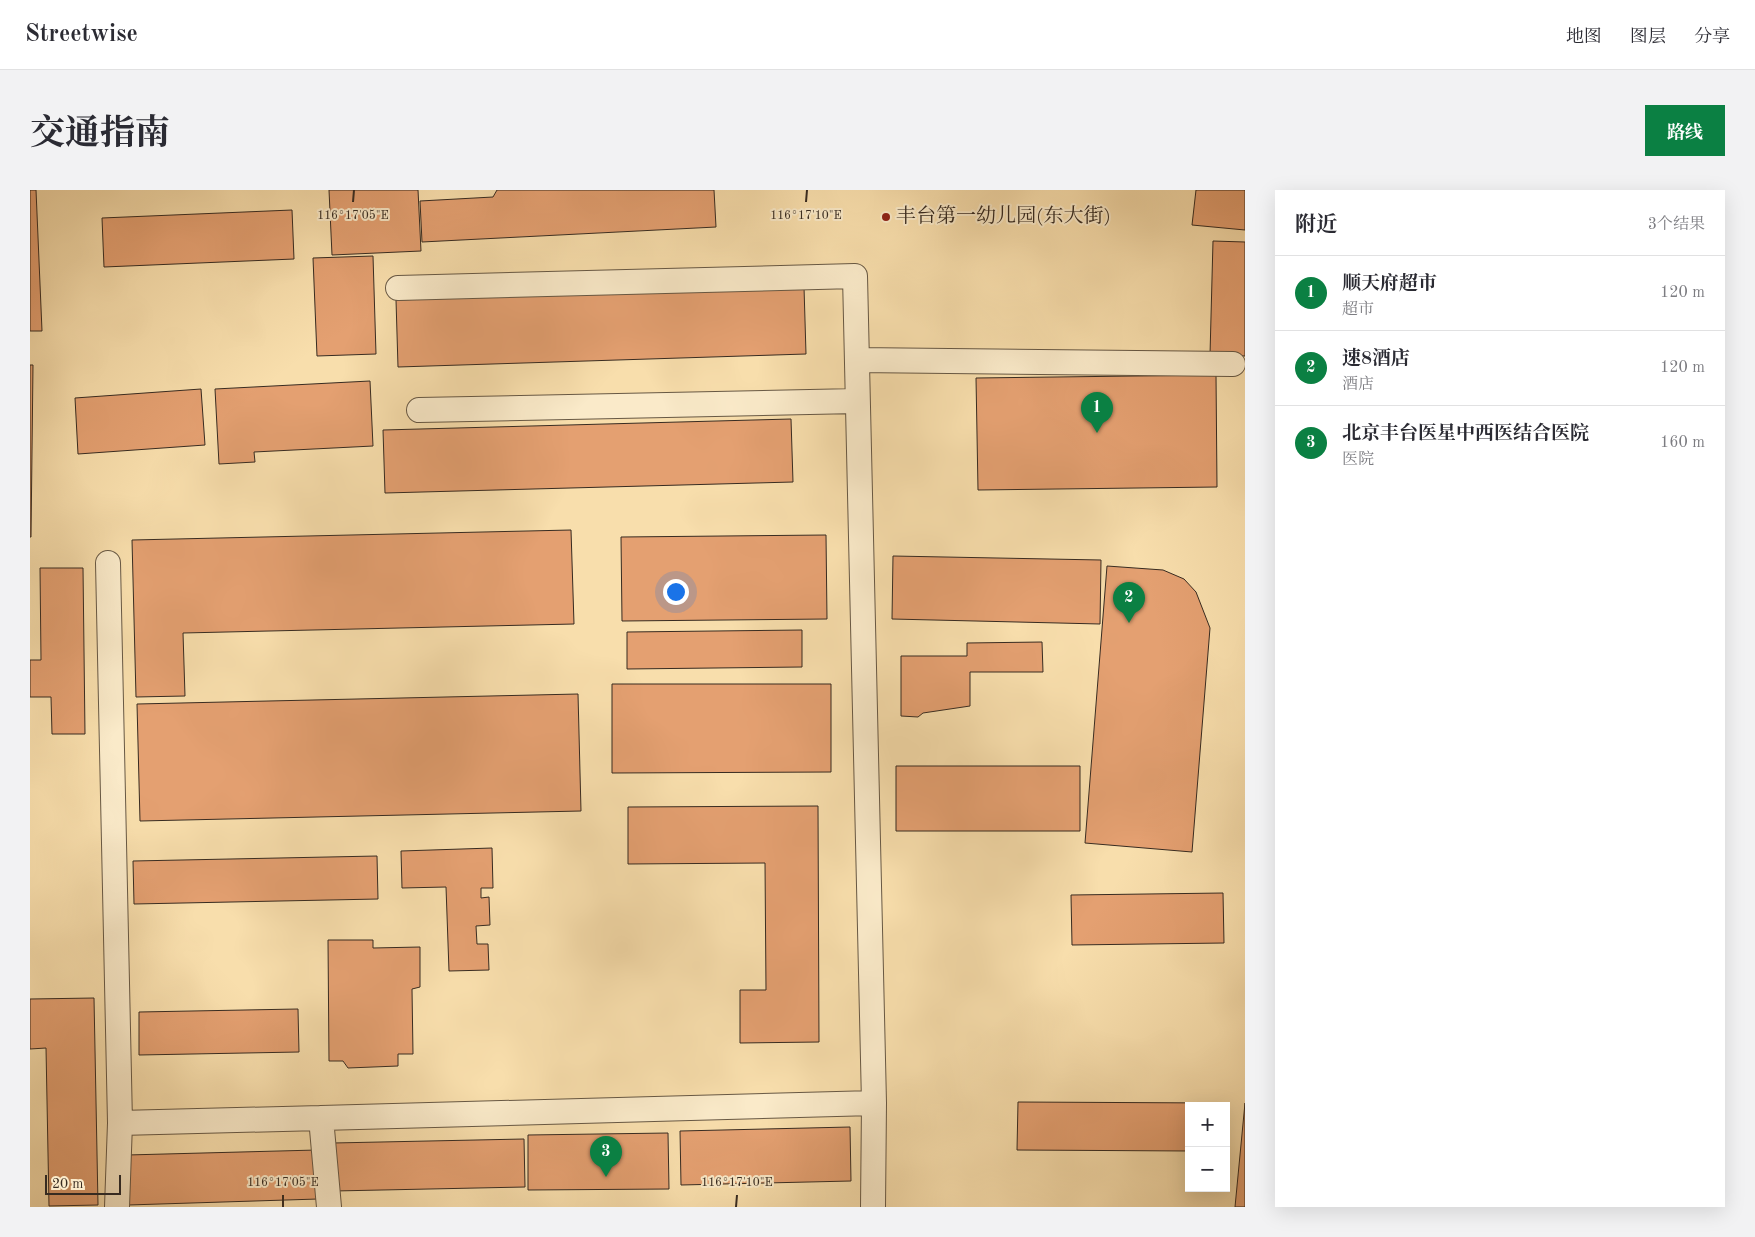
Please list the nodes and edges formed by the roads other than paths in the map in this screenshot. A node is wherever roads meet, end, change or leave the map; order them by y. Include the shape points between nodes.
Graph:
1 (398, 288) dead end
2 (857, 360) junction
3 (1233, 364) dead end
4 (857, 401) junction
5 (419, 410) dead end
6 (108, 563) dead end
7 (874, 1104) junction
8 (321, 1118) junction
9 (120, 1123) junction
10 (117, 1207) edge
11 (329, 1207) edge
12 (873, 1207) edge

1 - 2 street via 855,276
2 - 3 street
2 - 4 street
4 - 5 street
4 - 7 street
6 - 9 street
7 - 8 street
7 - 12 street
8 - 9 street
8 - 11 street
9 - 10 street

